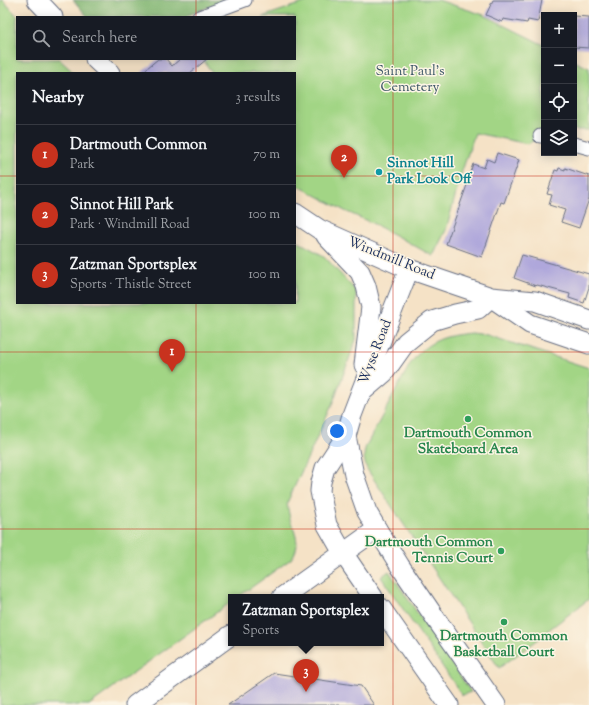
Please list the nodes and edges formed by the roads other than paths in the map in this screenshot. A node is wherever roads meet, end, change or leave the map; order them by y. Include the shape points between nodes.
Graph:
1 (37, 0) edge
2 (245, 0) edge
3 (52, 16) edge
4 (202, 16) edge
5 (96, 60) edge
6 (109, 72) edge
7 (577, 145) edge
8 (589, 148) edge
9 (296, 214) edge
10 (319, 229) junction
11 (410, 269) junction
12 (491, 297) junction
13 (589, 320) edge
14 (589, 344) edge
15 (360, 394) junction
16 (346, 436) junction
17 (377, 529) junction
18 (343, 553) junction
19 (286, 594) edge
20 (371, 594) edge
21 (384, 612) edge
22 (228, 637) edge
23 (135, 705) edge
24 (449, 705) edge
25 (496, 705) edge

1 - 3 main road
2 - 4 street
5 - 6 main road
7 - 8 street
9 - 10 main road, Windmill Road
10 - 11 main road, Windmill Road
10 - 15 main road via 360,272 366,286 371,308
11 - 12 main road, Windmill Road
11 - 15 main road, Wyse Road
12 - 13 main road, Windmill Road via 535,301
12 - 14 main road, Windmill Road via 530,324
12 - 15 main road via 478,309 432,321 406,342 384,373
15 - 16 main road, Wyse Road
16 - 17 main road, Wyse Road via 354,475
16 - 18 main road, Wyse Road via 325,468 320,491 327,525
17 - 18 main road
17 - 25 main road, Wyse Road
18 - 19 main road
18 - 20 main road, Wyse Road
21 - 24 main road
22 - 23 main road

